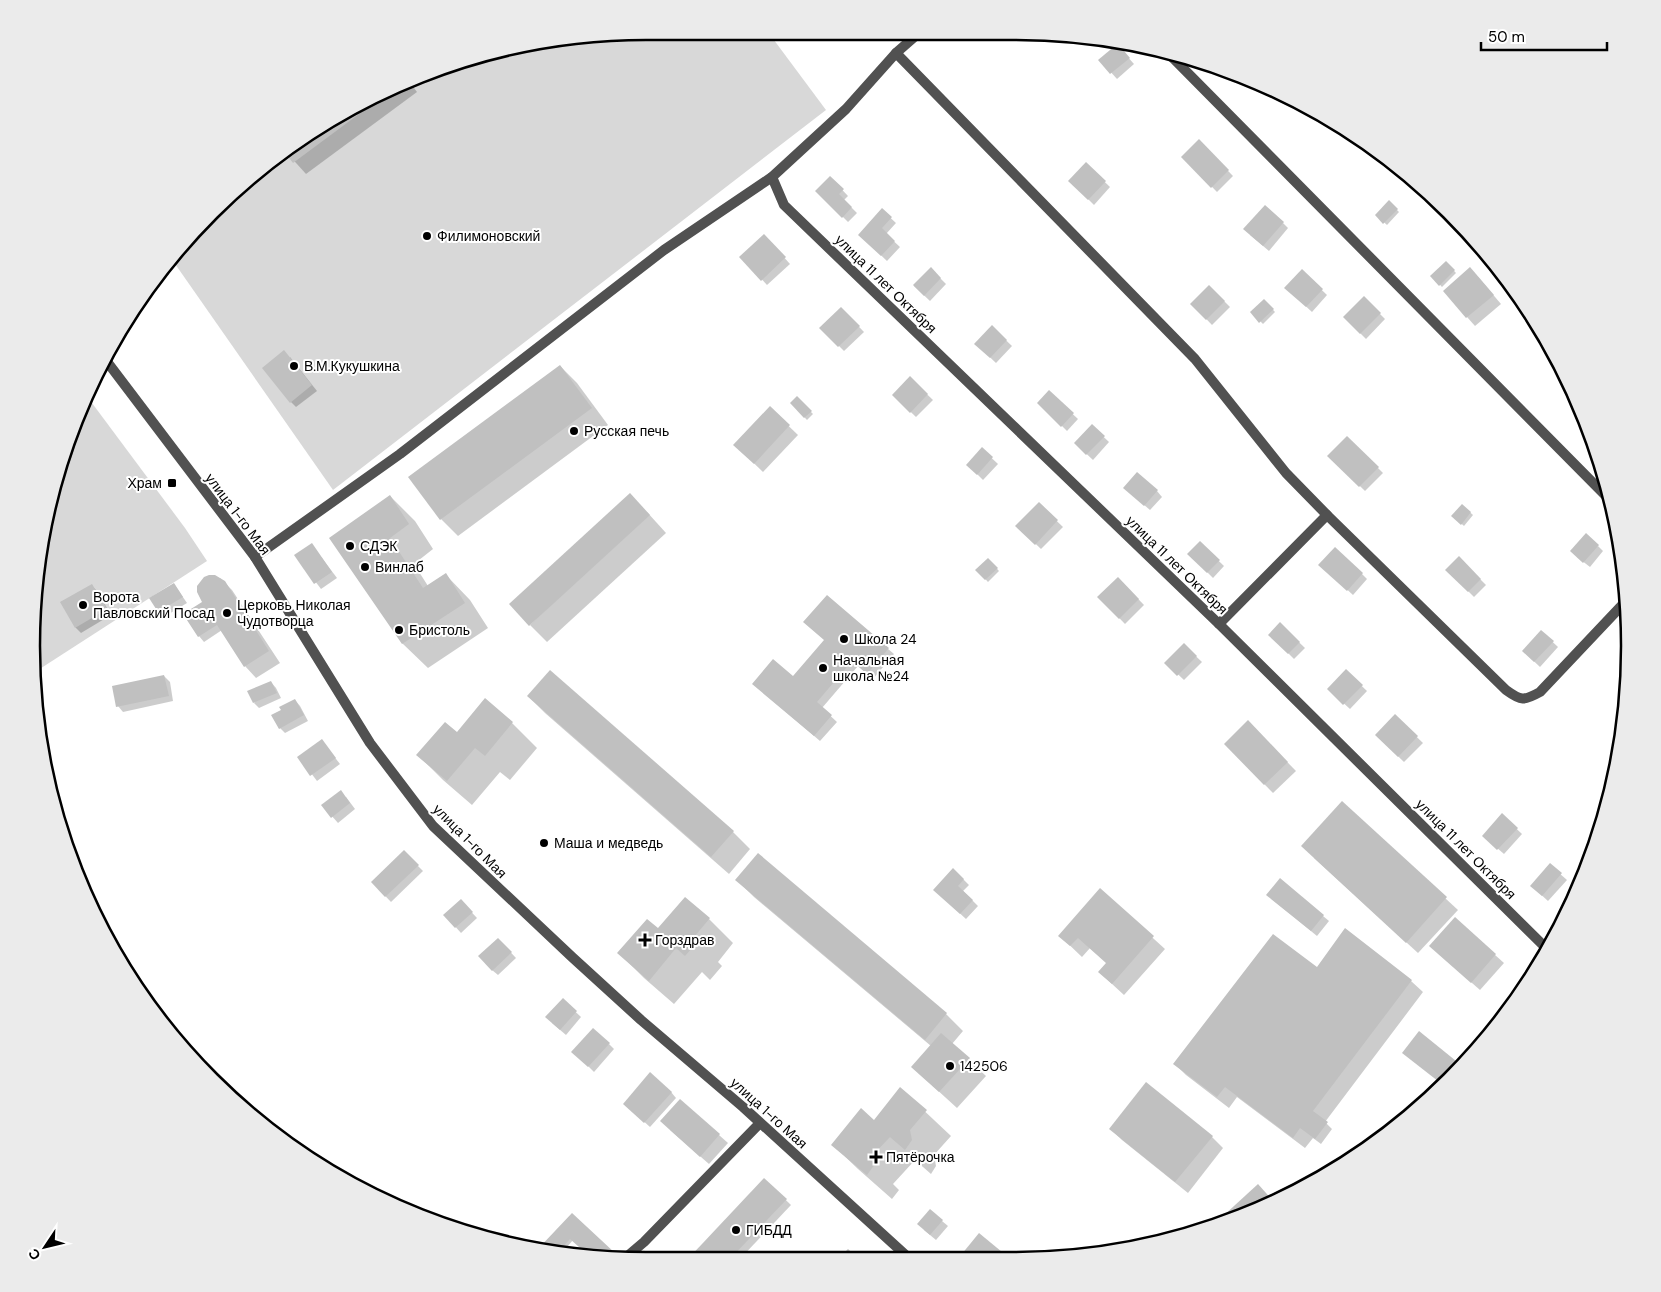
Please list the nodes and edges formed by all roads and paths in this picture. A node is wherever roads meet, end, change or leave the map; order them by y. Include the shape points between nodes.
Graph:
1 (911, 40) edge
2 (896, 53) junction
3 (1178, 63) edge
4 (772, 177) junction
5 (109, 365) edge
6 (1600, 490) edge
7 (1327, 515) junction
8 (255, 557) junction
9 (1620, 607) edge
10 (1219, 624) junction
11 (1542, 944) edge
12 (760, 1123) junction
13 (633, 1252) edge
14 (901, 1252) edge

1 - 2 street
2 - 4 street via 846,109
2 - 7 street via 1195,359 1263,446
3 - 6 street
4 - 8 street via 664,250 400,454
4 - 10 street, улица 11 лет Октября via 784,205
5 - 8 street, улица 1-го Мая
7 - 9 street via 1517,698 1527,699 1540,692
7 - 10 street
8 - 12 street, улица 1-го Мая via 370,744 433,826 492,884
10 - 11 street, улица 11 лет Октября
12 - 13 street
12 - 14 street, улица 1-го Мая

